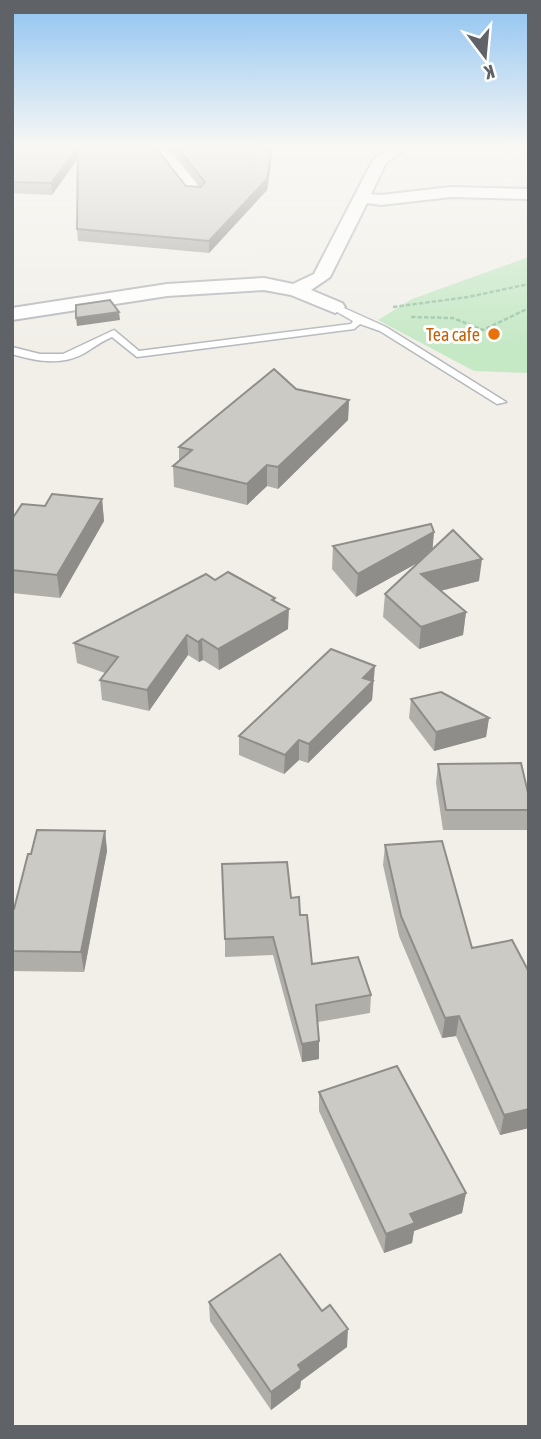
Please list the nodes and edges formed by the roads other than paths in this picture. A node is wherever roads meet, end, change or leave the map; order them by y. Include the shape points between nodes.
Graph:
1 (353, 214) edge
2 (296, 289) junction
3 (12, 314) edge
4 (347, 314) junction
5 (12, 350) edge
6 (501, 402) dead end

1 - 2 street via 321,277
2 - 3 street via 264,284 167,290
2 - 4 street
4 - 5 lane via 354,326 137,354 114,333 66,358
4 - 6 lane via 383,328

